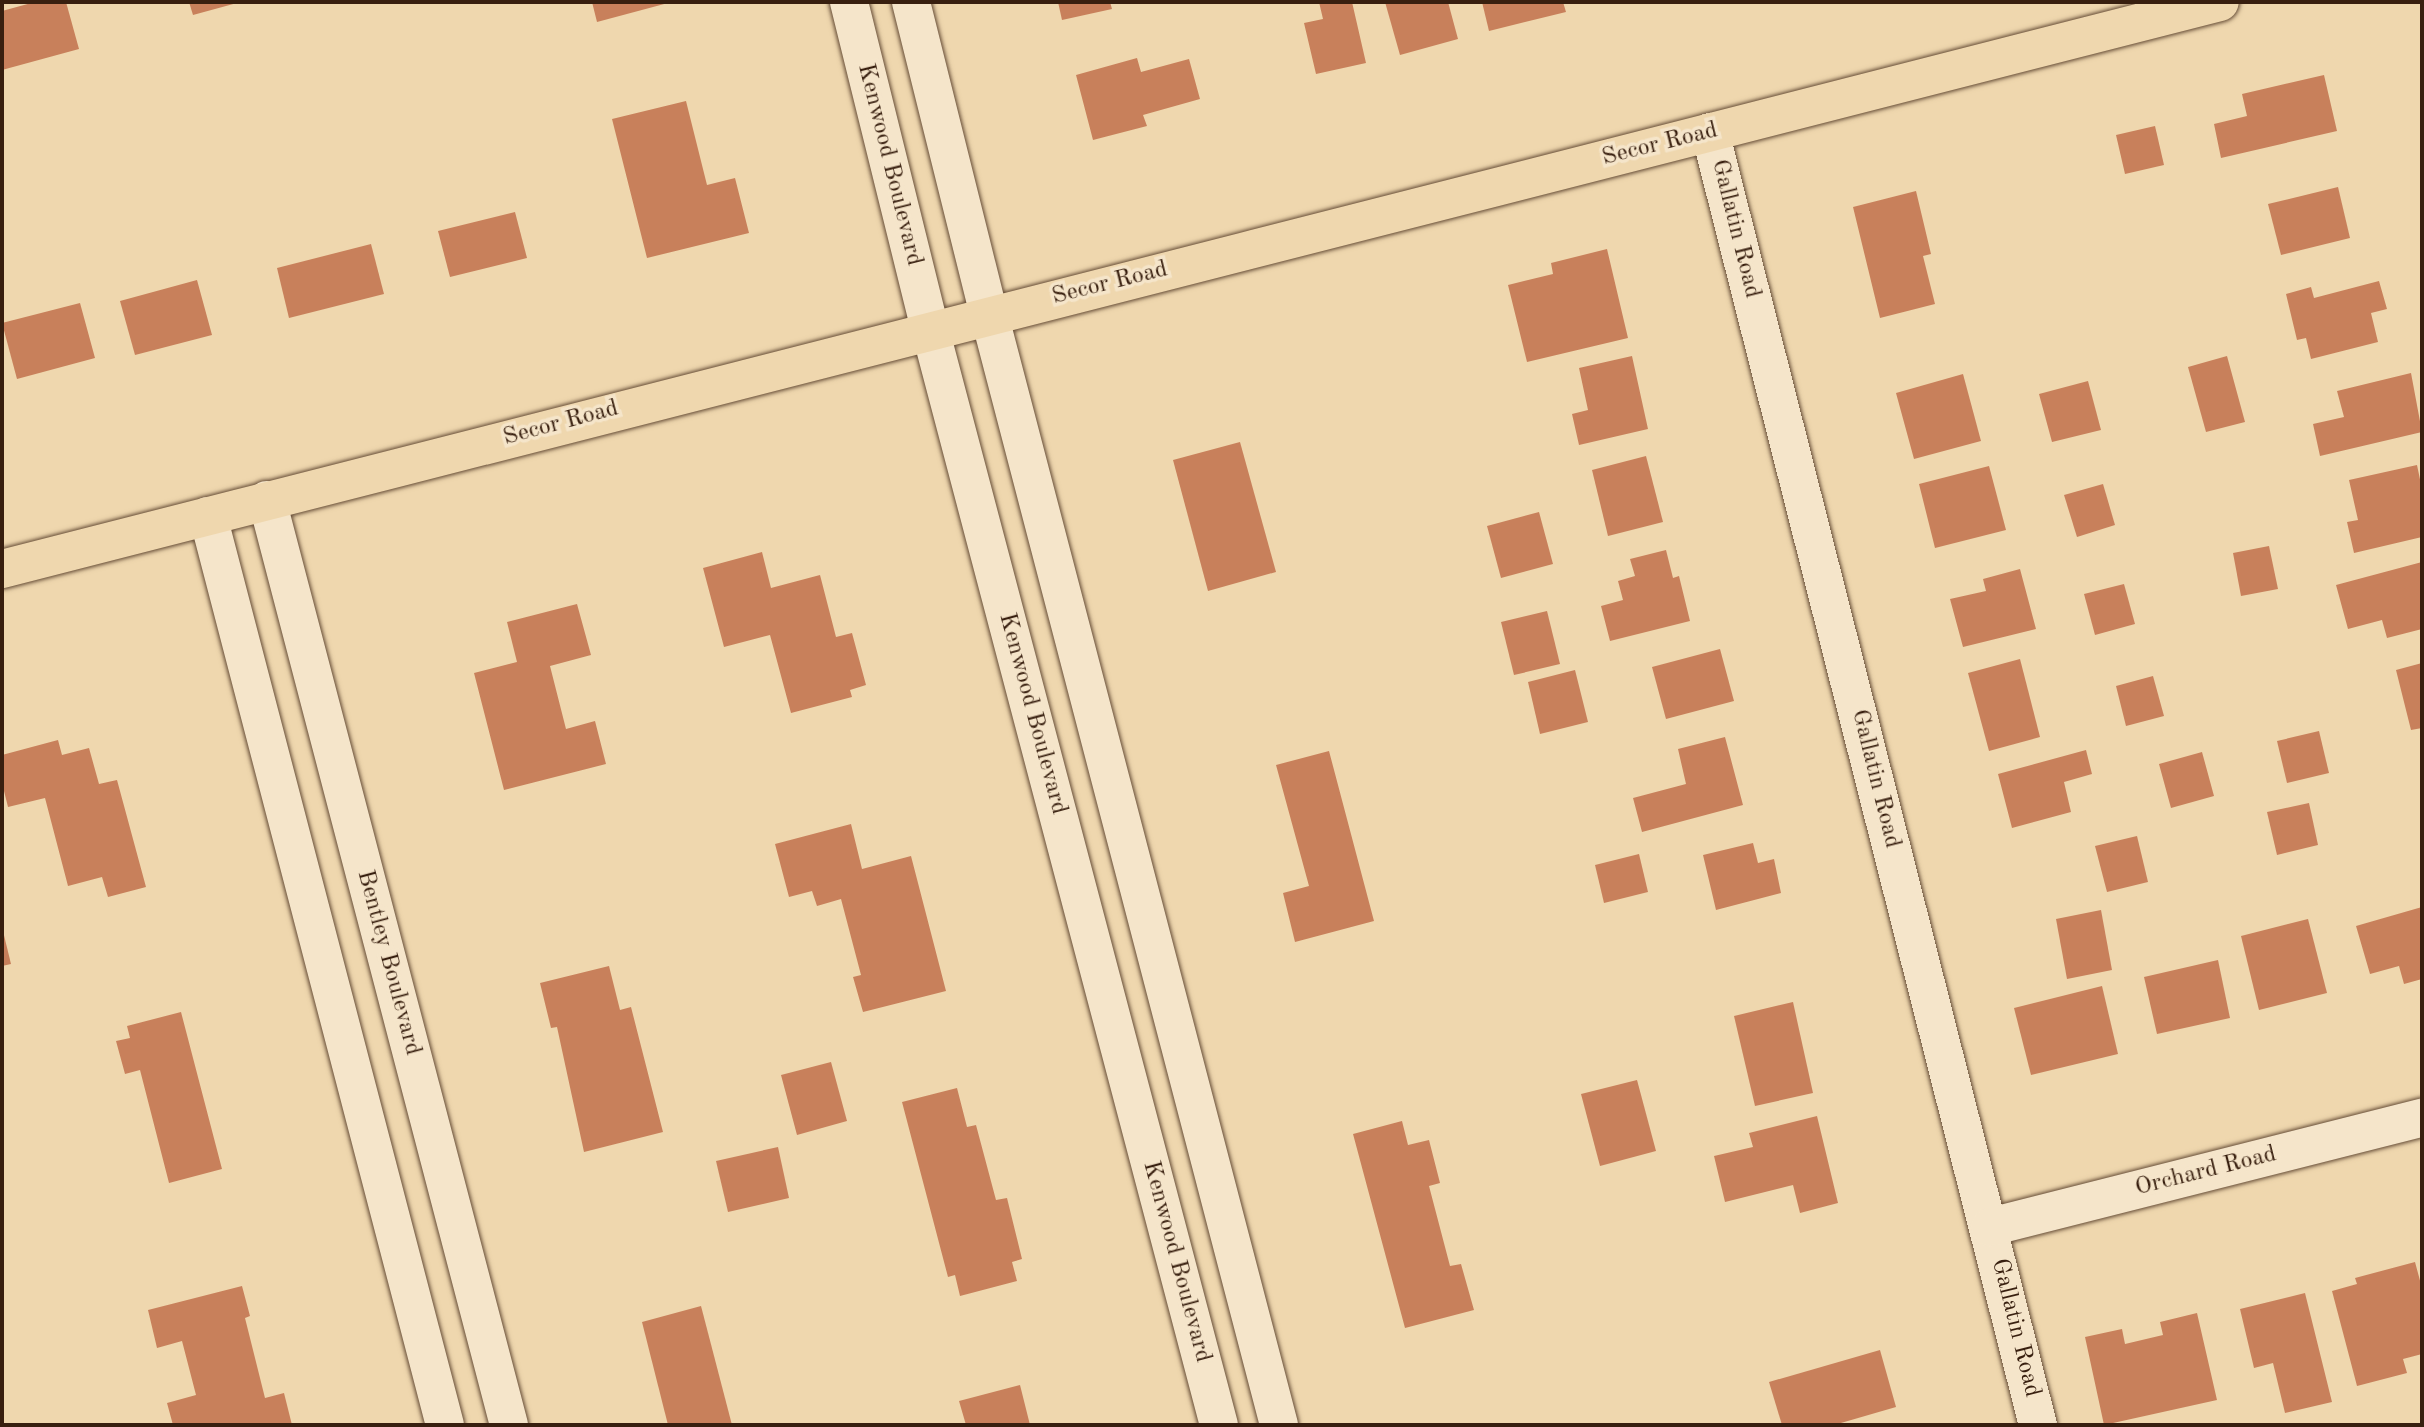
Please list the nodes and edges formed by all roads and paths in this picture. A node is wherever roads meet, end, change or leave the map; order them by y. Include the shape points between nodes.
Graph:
1 (849, 2) edge
2 (911, 2) edge
3 (2220, 2) edge
4 (1710, 132) junction
5 (989, 314) junction
6 (930, 328) junction
7 (267, 500) junction
8 (208, 516) junction
9 (2, 569) edge
10 (2422, 1118) edge
11 (1990, 1227) junction
12 (444, 1425) edge
13 (509, 1425) edge
14 (1219, 1425) edge
15 (1279, 1425) edge
16 (2038, 1425) edge

1 - 6 street, Kenwood Boulevard
2 - 5 street
3 - 4 main road, Secor Road
4 - 5 main road, Secor Road
4 - 11 street, Gallatin Road
5 - 6 main road, Secor Road
5 - 15 street
6 - 7 main road, Secor Road
6 - 14 street, Kenwood Boulevard
7 - 8 main road, Secor Road
7 - 13 street, Bentley Boulevard
8 - 9 main road, Secor Road
8 - 12 street
10 - 11 street, Orchard Road
11 - 16 street, Gallatin Road

